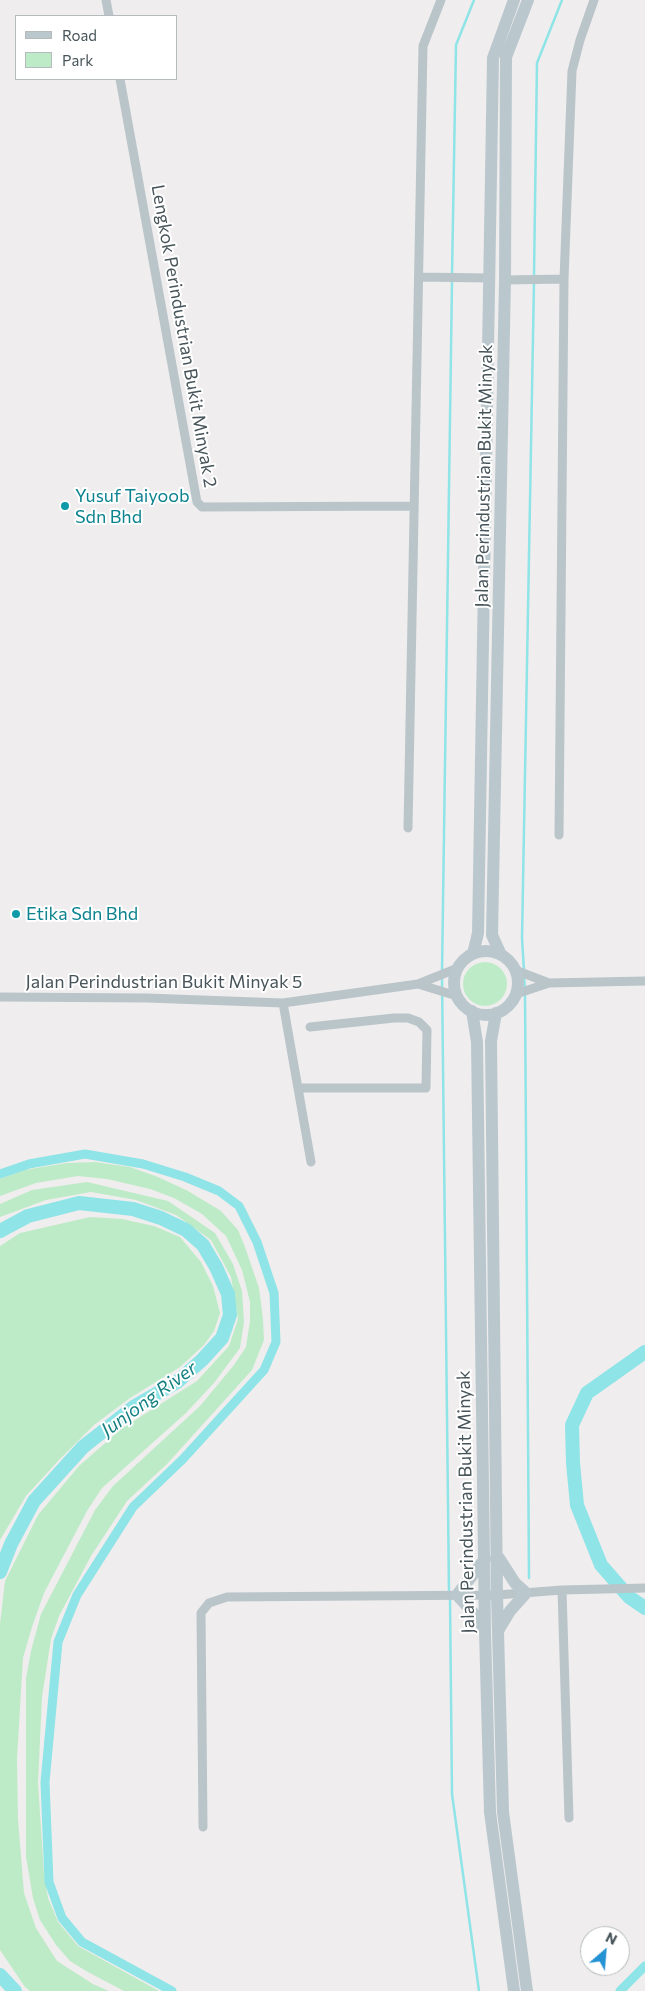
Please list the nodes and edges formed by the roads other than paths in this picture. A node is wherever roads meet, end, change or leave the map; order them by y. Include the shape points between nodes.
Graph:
1 (106, 0) edge
2 (441, 0) edge
3 (514, 0) edge
4 (528, 0) edge
5 (594, 0) edge
6 (109, 15) edge
7 (120, 80) edge
8 (423, 277) junction
9 (484, 278) junction
10 (564, 279) junction
11 (509, 280) junction
12 (414, 506) junction
13 (408, 828) dead end
14 (559, 835) dead end
15 (473, 954) junction
16 (501, 955) junction
17 (454, 969) junction
18 (518, 971) junction
19 (645, 981) edge
20 (549, 983) junction
21 (418, 984) junction
22 (519, 993) junction
23 (452, 994) junction
24 (0, 997) edge
25 (283, 1002) junction
26 (472, 1011) junction
27 (496, 1013) junction
28 (310, 1027) dead end
29 (298, 1088) junction
30 (311, 1162) dead end
31 (491, 1558) junction
32 (645, 1588) edge
33 (562, 1590) junction
34 (526, 1593) junction
35 (452, 1595) junction
36 (492, 1595) junction
37 (492, 1631) junction
38 (569, 1818) dead end
39 (203, 1827) dead end
40 (514, 1991) edge
41 (527, 1991) edge

1 - 6 street
2 - 8 street via 423,46
3 - 9 main road, Jalan Perindustrian Bukit Minyak via 493,58
4 - 11 main road, Jalan Perindustrian Bukit Minyak via 506,57
5 - 10 street via 572,71
7 - 12 street, Lengkok Perindustrian Bukit Minyak 2 via 197,502 202,507
8 - 9 street
8 - 12 street
9 - 15 main road, Jalan Perindustrian Bukit Minyak via 479,924
10 - 11 street
10 - 14 street
11 - 16 main road, Jalan Perindustrian Bukit Minyak via 492,935
12 - 13 street
15 - 16 main road via 482,951
15 - 17 main road
16 - 18 main road
17 - 21 street
17 - 23 main road
18 - 20 street
18 - 22 main road
19 - 20 street
20 - 22 street
21 - 23 street
21 - 25 street, Jalan Perindustrian Bukit Minyak 5
22 - 27 main road
23 - 26 main road
24 - 25 street, Jalan Perindustrian Bukit Minyak 5
25 - 29 street
26 - 27 main road
26 - 31 main road, Jalan Perindustrian Bukit Minyak via 477,1042
27 - 31 main road, Jalan Perindustrian Bukit Minyak via 491,1041
28 - 29 street via 394,1018 419,1022 427,1030 426,1088
29 - 30 street
31 - 34 main road
31 - 35 main road
31 - 36 main road, Jalan Perindustrian Bukit Minyak
32 - 33 street
33 - 34 street
33 - 38 street
34 - 36 street
34 - 37 main road
35 - 36 street
35 - 37 main road
35 - 39 street via 227,1598 209,1603 201,1613
36 - 37 main road, Jalan Perindustrian Bukit Minyak
37 - 40 main road, Jalan Perindustrian Bukit Minyak via 490,1812
37 - 41 main road, Jalan Perindustrian Bukit Minyak via 503,1812

